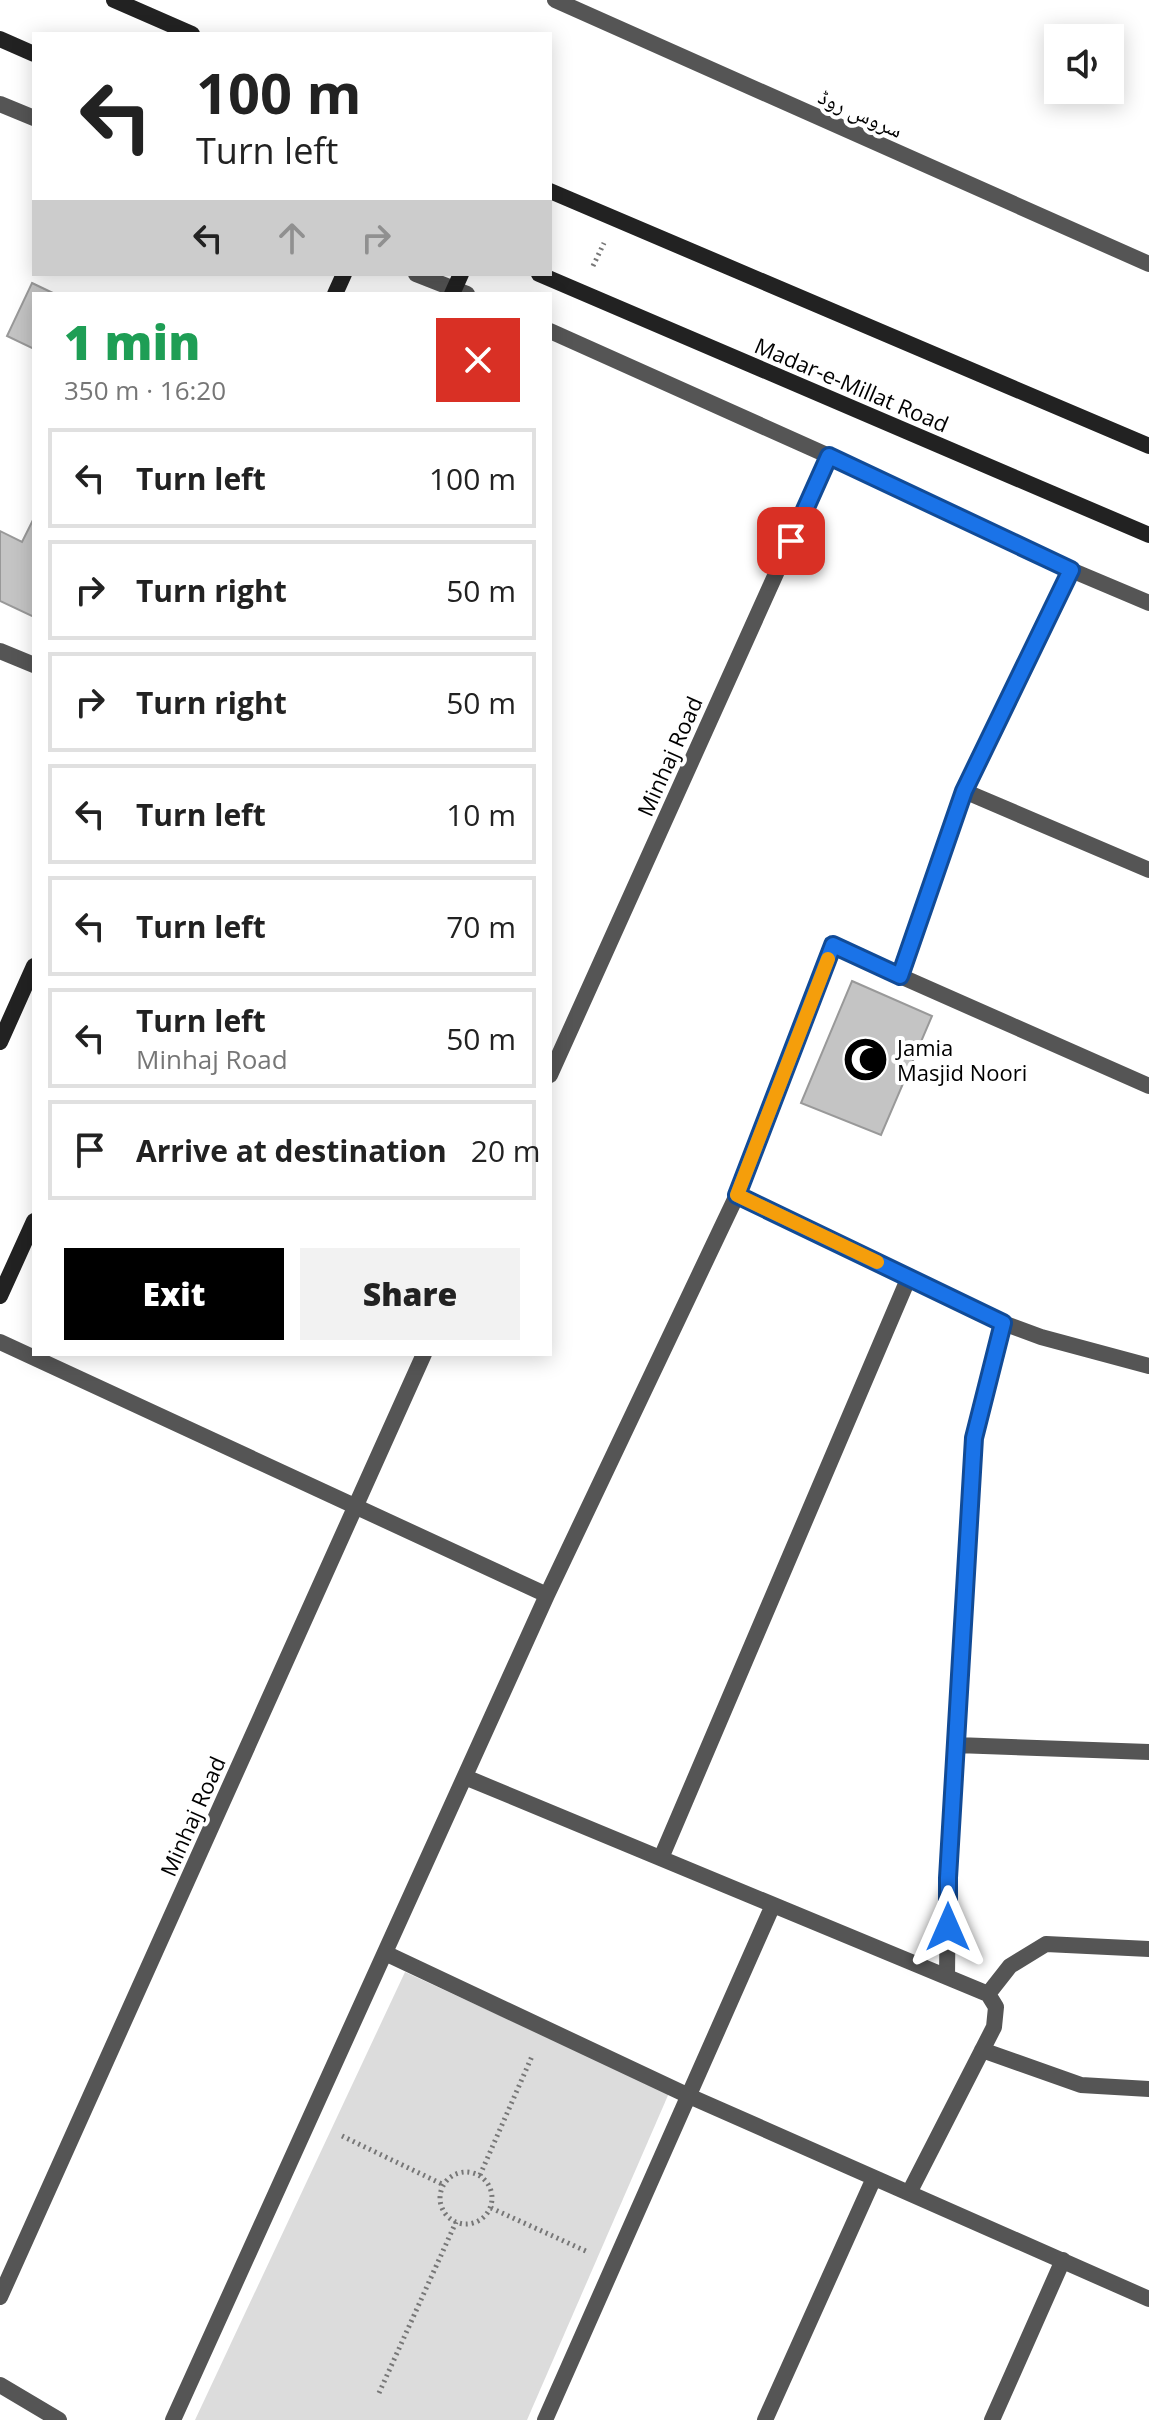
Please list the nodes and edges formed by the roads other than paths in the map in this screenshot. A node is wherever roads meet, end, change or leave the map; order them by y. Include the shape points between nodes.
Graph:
1 (114, 0) edge
2 (555, 0) edge
3 (187, 32) edge
4 (0, 39) edge
5 (32, 53) edge
6 (0, 104) edge
7 (32, 117) edge
8 (552, 192) edge
9 (1149, 264) edge
10 (422, 276) edge
11 (544, 276) edge
12 (458, 288) edge
13 (552, 332) edge
14 (1149, 446) edge
15 (829, 456) junction
16 (1149, 535) edge
17 (1071, 570) junction
18 (1149, 603) edge
19 (0, 651) edge
20 (32, 664) edge
21 (964, 791) junction
22 (1149, 870) edge
23 (32, 970) edge
24 (900, 976) junction
25 (0, 1042) edge
26 (552, 1071) edge
27 (1149, 1086) edge
28 (737, 1195) junction
29 (32, 1225) edge
30 (909, 1277) junction
31 (0, 1296) edge
32 (1003, 1323) junction
33 (0, 1342) edge
34 (423, 1356) edge
35 (1149, 1366) edge
36 (355, 1506) junction
37 (547, 1595) junction
38 (956, 1745) junction
39 (1149, 1752) edge
40 (465, 1777) junction
41 (661, 1858) junction
42 (773, 1905) junction
43 (1149, 1949) edge
44 (385, 1953) junction
45 (947, 1977) junction
46 (988, 1994) junction
47 (982, 2050) junction
48 (1149, 2089) edge
49 (689, 2096) junction
50 (874, 2178) junction
51 (909, 2193) junction
52 (1063, 2260) junction
53 (0, 2297) edge
54 (1149, 2299) edge
55 (0, 2385) edge
56 (59, 2420) edge
57 (173, 2420) edge
58 (545, 2420) edge
59 (765, 2420) edge
60 (992, 2420) edge

1 - 3 main road
2 - 9 street, سروس روڈ
4 - 5 main road
6 - 7 street
8 - 14 main road
10 - 12 street
11 - 16 main road, Madar-e-Millat Road
13 - 15 street
15 - 17 street
15 - 26 street, Minhaj Road
17 - 18 street
17 - 21 street
19 - 20 street
21 - 22 street
21 - 24 street
23 - 25 main road
24 - 27 street
24 - 28 street via 833,945
28 - 30 street
28 - 37 street
29 - 31 main road
30 - 32 street
30 - 41 street
32 - 35 street
32 - 38 street via 974,1438
33 - 36 street
34 - 36 street, Minhaj Road
36 - 37 street
36 - 53 street, Minhaj Road
37 - 40 street
38 - 39 street
38 - 45 street
40 - 41 street
40 - 44 street
41 - 42 street
42 - 45 street
42 - 49 street
43 - 46 street via 1046,1944 1010,1966
44 - 49 street
44 - 57 street
45 - 46 street
46 - 47 street via 996,2007 994,2027
47 - 48 street via 1081,2085
47 - 51 street
49 - 50 street
49 - 58 street
50 - 51 street
50 - 59 street
51 - 52 street
52 - 54 street
52 - 60 street
55 - 56 street

